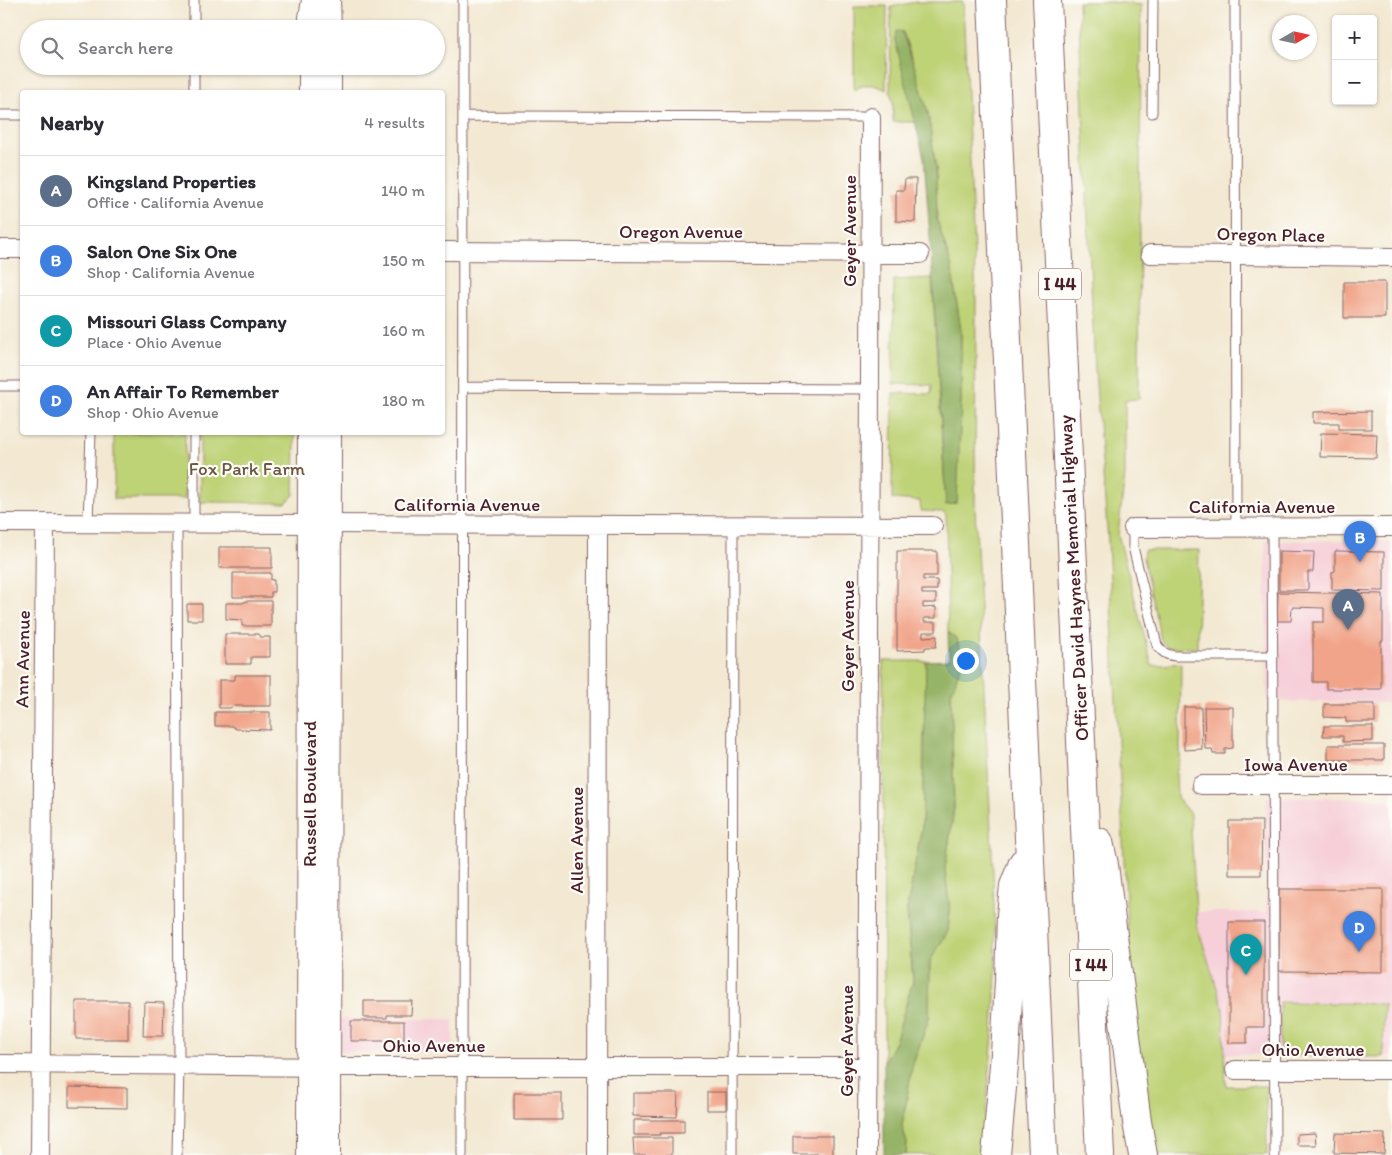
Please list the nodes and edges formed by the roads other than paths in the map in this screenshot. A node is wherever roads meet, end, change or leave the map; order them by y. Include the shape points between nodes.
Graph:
1 (194, 0) edge
2 (314, 0) edge
3 (328, 0) edge
4 (463, 0) edge
5 (992, 0) edge
6 (1047, 0) edge
7 (1153, 0) edge
8 (1235, 0) edge
9 (194, 20) edge
10 (311, 20) edge
11 (329, 20) edge
12 (194, 75) edge
13 (311, 75) edge
14 (329, 75) edge
15 (194, 90) edge
16 (311, 90) edge
17 (329, 90) edge
18 (1152, 113) dead end
19 (0, 115) edge
20 (20, 115) edge
21 (463, 116) junction
22 (870, 117) joint
23 (0, 249) edge
24 (20, 249) edge
25 (445, 252) edge
26 (463, 252) junction
27 (870, 254) junction
28 (920, 254) dead end
29 (1150, 254) dead end
30 (1236, 255) junction
31 (1392, 257) edge
32 (0, 386) edge
33 (20, 386) edge
34 (463, 387) junction
35 (870, 389) junction
36 (91, 435) edge
37 (194, 435) edge
38 (310, 435) edge
39 (329, 435) edge
40 (0, 523) edge
41 (45, 523) junction
42 (88, 523) junction
43 (186, 524) junction
44 (320, 524) junction
45 (463, 525) junction
46 (598, 526) junction
47 (733, 526) junction
48 (869, 526) junction
49 (933, 526) dead end
50 (1392, 527) edge
51 (1133, 528) joint
52 (1236, 528) junction
53 (1272, 528) junction
54 (1273, 656) junction
55 (1082, 775) junction
56 (1201, 785) dead end
57 (1274, 785) junction
58 (1392, 785) edge
59 (1030, 845) junction
60 (0, 1064) edge
61 (40, 1064) junction
62 (179, 1066) junction
63 (319, 1066) junction
64 (462, 1067) junction
65 (597, 1067) junction
66 (732, 1067) junction
67 (868, 1068) junction
68 (1234, 1070) dead end
69 (1275, 1070) junction
70 (1392, 1070) edge
71 (40, 1155) edge
72 (178, 1155) edge
73 (309, 1155) edge
74 (328, 1155) edge
75 (462, 1155) edge
76 (597, 1155) edge
77 (732, 1155) edge
78 (867, 1155) edge
79 (996, 1155) edge
80 (1043, 1155) edge
81 (1100, 1155) edge
82 (1143, 1155) edge
83 (1276, 1155) edge

1 - 9 lane
2 - 10 main road
3 - 11 main road
4 - 21 lane
5 - 59 highway
6 - 55 highway, Officer David Haynes Memorial Highway / I 44
7 - 18 lane
8 - 30 lane
12 - 15 lane
13 - 16 main road
14 - 17 main road
19 - 20 lane
21 - 22 lane
21 - 26 lane
22 - 27 street, Geyer Avenue
23 - 24 street
25 - 26 street, Oregon Avenue
26 - 27 street, Oregon Avenue
26 - 34 lane
27 - 28 street, Oregon Avenue
27 - 35 street, Geyer Avenue
29 - 30 street, Oregon Place
30 - 31 street, Oregon Place
30 - 52 lane
32 - 33 lane
34 - 35 lane
34 - 45 lane
35 - 48 street, Geyer Avenue
36 - 42 lane
37 - 43 lane
38 - 44 main road, Russell Boulevard
39 - 44 main road, Russell Boulevard
40 - 41 street, California Avenue
41 - 42 street, California Avenue
41 - 61 street, Ann Avenue
42 - 43 street, California Avenue
43 - 44 street, California Avenue
43 - 62 lane
44 - 45 street, California Avenue
44 - 63 main road, Russell Boulevard
45 - 46 street, California Avenue
45 - 64 lane
46 - 47 street, California Avenue
46 - 65 street, Allen Avenue
47 - 48 street, California Avenue
47 - 66 lane
48 - 49 street, California Avenue
48 - 67 street, Geyer Avenue
50 - 53 street, California Avenue
51 - 52 street, California Avenue
51 - 54 lane via 1133,547 1161,651 1175,656
52 - 53 street, California Avenue
53 - 54 lane
54 - 57 lane
55 - 81 highway, Officer David Haynes Memorial Highway / I 44
55 - 82 highway via 1104,866
56 - 57 street, Iowa Avenue
57 - 58 street, Iowa Avenue
57 - 69 lane
59 - 79 highway via 1014,886
59 - 80 highway
60 - 61 street, Ohio Avenue
61 - 62 street, Ohio Avenue
61 - 71 street, Ann Avenue
62 - 63 street, Ohio Avenue
62 - 72 lane
63 - 64 street, Ohio Avenue
63 - 73 main road, Russell Boulevard
63 - 74 main road, Russell Boulevard
64 - 65 street, Ohio Avenue
64 - 75 lane
65 - 66 street, Ohio Avenue
65 - 76 street, Allen Avenue
66 - 67 street, Ohio Avenue
66 - 77 lane
67 - 78 street, Geyer Avenue
68 - 69 street, Ohio Avenue
69 - 70 street, Ohio Avenue
69 - 83 lane

